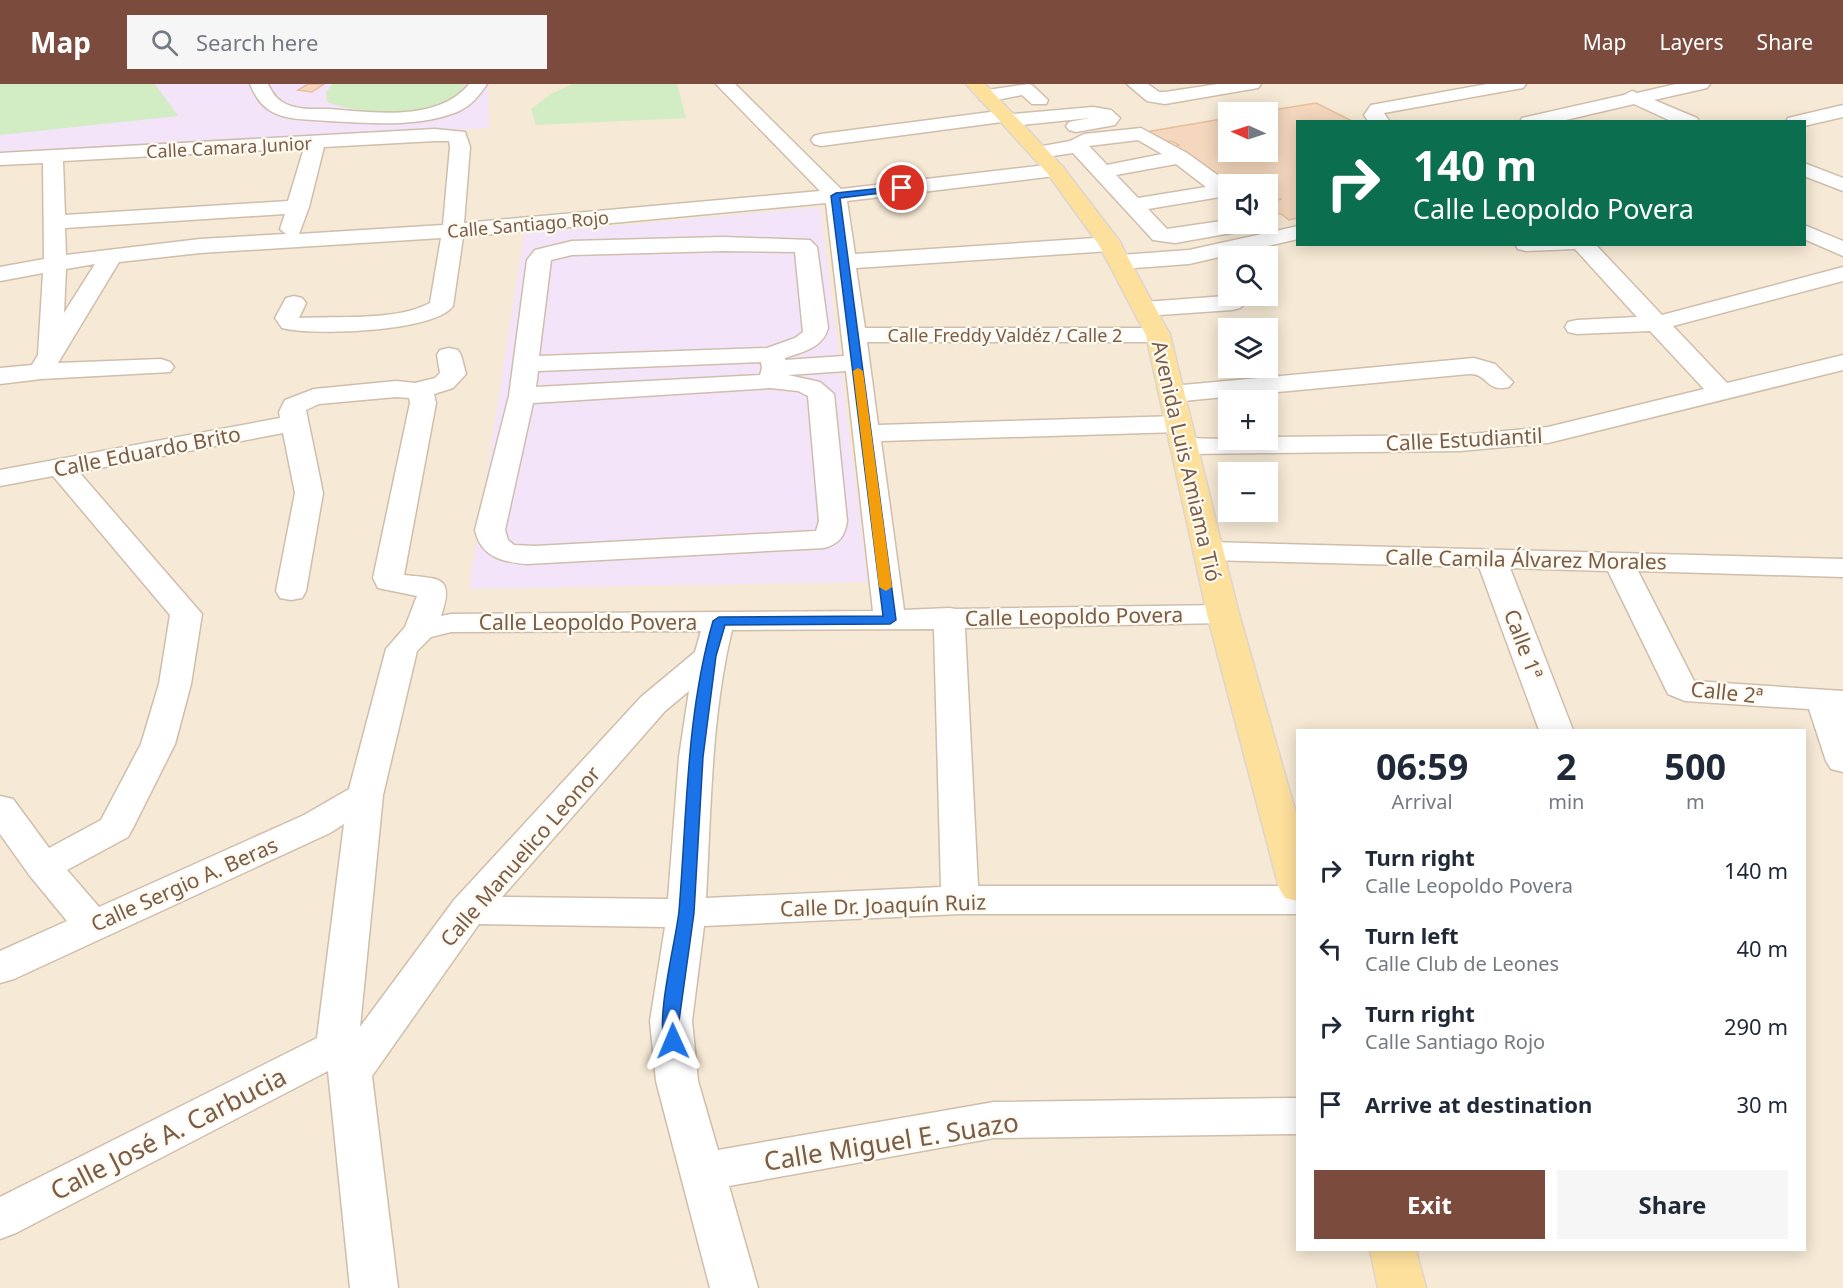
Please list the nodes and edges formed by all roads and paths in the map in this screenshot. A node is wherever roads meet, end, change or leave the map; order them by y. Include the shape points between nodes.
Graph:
1 (259, 84) edge
2 (478, 84) edge
3 (725, 84) edge
4 (1136, 84) edge
5 (1252, 84) edge
6 (1517, 84) edge
7 (1701, 84) edge
8 (1609, 88) dead end
9 (981, 90) edge
10 (1636, 99) junction
11 (1039, 100) dead end
12 (1843, 111) edge
13 (1379, 120) edge
14 (1538, 120) edge
15 (1685, 120) edge
16 (1804, 120) edge
17 (1027, 138) junction
18 (820, 140) dead end
19 (316, 142) junction
20 (53, 155) junction
21 (1180, 157) junction
22 (1089, 158) junction
23 (0, 159) edge
24 (1806, 170) edge
25 (1203, 174) junction
26 (1843, 185) edge
27 (1218, 188) edge
28 (1117, 189) junction
29 (836, 196) junction
30 (1218, 198) edge
31 (1218, 200) edge
32 (1132, 206) junction
33 (298, 207) junction
34 (53, 222) junction
35 (1147, 223) junction
36 (1218, 229) edge
37 (453, 231) junction
38 (1296, 232) edge
39 (1806, 232) edge
40 (286, 242) junction
41 (1584, 246) edge
42 (1843, 249) edge
43 (1116, 253) junction
44 (111, 256) junction
45 (843, 262) junction
46 (54, 265) junction
47 (0, 274) edge
48 (1843, 274) edge
49 (294, 303) dead end
50 (1218, 304) edge
51 (1145, 309) junction
52 (1658, 322) junction
53 (1577, 327) dead end
54 (853, 335) junction
55 (1158, 335) junction
56 (448, 355) dead end
57 (1843, 362) edge
58 (46, 363) junction
59 (857, 363) junction
60 (528, 364) junction
61 (161, 368) dead end
62 (772, 368) junction
63 (0, 376) edge
64 (1500, 382) dead end
65 (416, 392) junction
66 (1721, 392) junction
67 (1172, 394) junction
68 (522, 396) junction
69 (294, 423) junction
70 (867, 433) junction
71 (1182, 435) junction
72 (60, 467) junction
73 (0, 478) edge
74 (1209, 551) junction
75 (1491, 558) junction
76 (1618, 561) junction
77 (1843, 568) edge
78 (291, 591) dead end
79 (1223, 614) junction
80 (949, 617) junction
81 (890, 620) junction
82 (420, 630) junction
83 (714, 639) junction
84 (1833, 700) edge
85 (1557, 729) edge
86 (1843, 761) edge
87 (364, 795) junction
88 (0, 808) edge
89 (43, 867) junction
90 (1296, 881) edge
91 (960, 900) junction
92 (1296, 900) edge
93 (468, 910) junction
94 (686, 913) junction
95 (93, 925) junction
96 (0, 968) edge
97 (343, 1060) junction
98 (1296, 1116) edge
99 (701, 1172) junction
100 (0, 1219) edge
101 (1392, 1251) edge
102 (374, 1288) edge
103 (734, 1288) edge
104 (1402, 1288) edge

1 - 2 street via 274,106 288,111 392,118 448,108 472,94
3 - 29 street
4 - 5 street via 1154,97 1165,98
6 - 13 street via 1378,109 1373,115
7 - 10 street
8 - 10 street
9 - 11 street via 1026,89
9 - 17 main road, Avenida Luis Amiama Tió
10 - 14 street
10 - 15 street
12 - 16 street
17 - 18 street
17 - 22 street
17 - 29 street, Calle Santiago Rojo
17 - 43 main road, Avenida Luis Amiama Tió
19 - 20 street, Calle Camara Junior
19 - 33 street
19 - 37 street, Calle Camara Junior via 458,136
20 - 23 street, Calle Camara Junior
20 - 34 street
21 - 22 street
21 - 22 street via 1141,134 1131,134 1084,140 1078,144
21 - 25 street
22 - 28 street
24 - 26 street
25 - 27 street
25 - 28 street
28 - 32 street
29 - 37 street, Calle Santiago Rojo
29 - 45 street
30 - 32 street
31 - 35 street
32 - 35 street
33 - 34 street
33 - 40 street
34 - 46 street
35 - 36 street via 1156,233 1167,237
37 - 40 street, Calle Santiago Rojo
37 - 49 street via 441,306 436,311 414,318 298,325 287,318
38 - 43 street via 1189,257
39 - 42 street
40 - 44 street, Calle Santiago Rojo
41 - 52 street
43 - 45 street
43 - 51 main road, Avenida Luis Amiama Tió
44 - 46 street, Calle Santiago Rojo
44 - 58 street
45 - 54 street
46 - 47 street, Calle Santiago Rojo
46 - 58 street
48 - 52 street
50 - 51 street
51 - 55 main road, Avenida Luis Amiama Tió
52 - 53 street
52 - 66 street
54 - 55 street, Calle Freddy Valdéz / Calle 2
54 - 59 street
55 - 67 main road, Avenida Luis Amiama Tió
56 - 65 street via 453,374 449,380
57 - 66 street, Calle Estudiantil
58 - 61 street
58 - 63 street
59 - 62 street
59 - 70 street
60 - 62 street
60 - 62 street via 538,260 543,255 572,248 802,245 806,247 816,328 814,335
60 - 68 street
62 - 68 street
62 - 68 street via 821,394 833,521 831,532 824,539 535,555 498,549 490,530
64 - 67 street via 1484,367 1469,366
65 - 69 street via 396,389 314,397 294,406
65 - 82 street via 423,403 388,578 396,585 432,590
66 - 71 street, Calle Estudiantil via 1548,435 1460,443
67 - 71 main road, Avenida Luis Amiama Tió
69 - 72 street, Calle Eduardo Brito
69 - 78 street via 309,493
70 - 71 street, Calle Estudiantil
70 - 81 street
71 - 74 main road, Avenida Luis Amiama Tió
72 - 73 street, Calle Eduardo Brito
72 - 89 street via 186,614 175,684 158,744 115,828
74 - 75 street, Calle Camila Álvarez Morales
74 - 79 main road, Avenida Luis Amiama Tió
75 - 76 street, Calle Camila Álvarez Morales
75 - 85 street, Calle 1ª
76 - 77 street, Calle Camila Álvarez Morales
76 - 84 street, Calle 2ª via 1685,691
79 - 80 street, Calle Leopoldo Povera
79 - 90 main road, Avenida Luis Amiama Tió
80 - 81 street, Calle Leopoldo Povera
80 - 91 street
81 - 83 street, Calle Leopoldo Povera
82 - 83 street, Calle Leopoldo Povera via 451,623
82 - 87 street via 402,649
83 - 93 street, Calle Manuelico Leonor
83 - 94 street via 696,757
84 - 86 street
87 - 95 street, Calle Sergio A. Beras via 317,824
87 - 97 street
88 - 89 street
89 - 95 street
91 - 92 street, Calle Dr. Joaquín Ruiz
91 - 94 street, Calle Dr. Joaquín Ruiz
93 - 94 street, Calle Dr. Joaquín Ruiz
93 - 97 street, Calle Manuelico Leonor
94 - 99 street via 671,1021 677,1081
95 - 96 street, Calle Sergio A. Beras
97 - 100 street, Calle José A. Carbucia
97 - 102 street
98 - 99 street, Calle Miguel E. Suazo via 994,1120
99 - 103 street
101 - 104 main road

